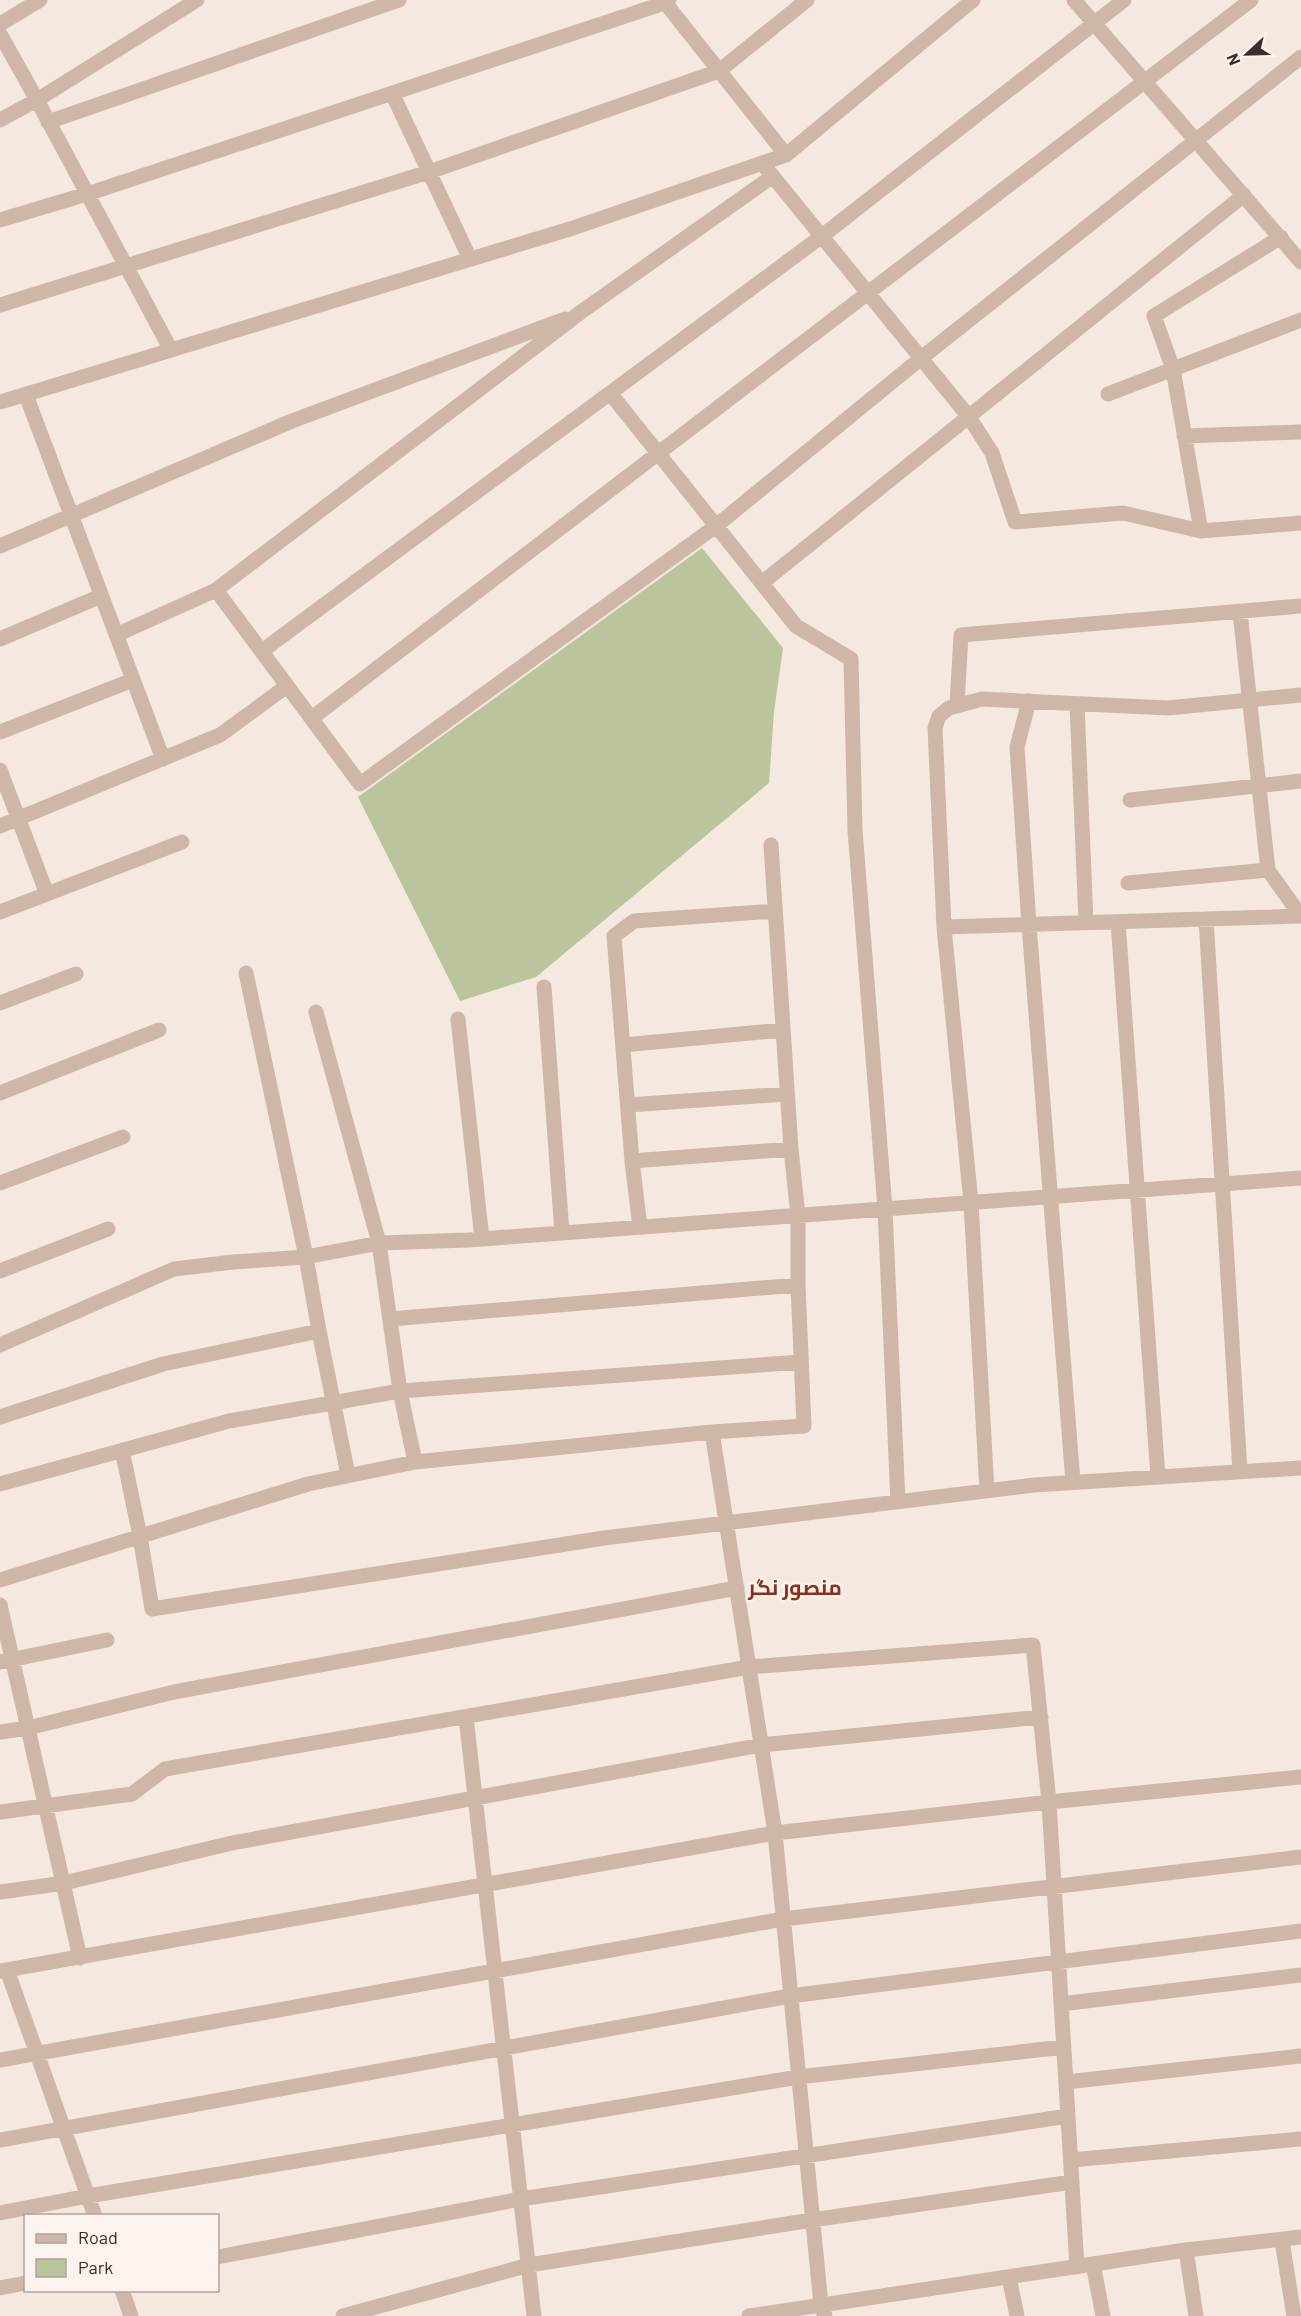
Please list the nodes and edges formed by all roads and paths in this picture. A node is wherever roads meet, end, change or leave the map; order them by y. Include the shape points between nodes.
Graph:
1 (40, 0) edge
2 (197, 0) edge
3 (807, 0) edge
4 (973, 0) edge
5 (1074, 0) edge
6 (1124, 0) edge
7 (1251, 0) edge
8 (666, 1) edge
9 (389, 2) edge
10 (1094, 23) junction
11 (0, 24) edge
12 (0, 34) edge
13 (1301, 57) edge
14 (719, 70) junction
15 (1145, 81) junction
16 (392, 93) junction
17 (37, 100) junction
18 (0, 120) edge
19 (48, 122) junction
20 (1196, 141) junction
21 (786, 155) junction
22 (763, 163) junction
23 (429, 172) junction
24 (773, 176) junction
25 (87, 194) junction
26 (1244, 195) junction
27 (0, 220) edge
28 (822, 237) junction
29 (1281, 237) junction
30 (470, 259) junction
31 (1301, 262) edge
32 (126, 266) junction
33 (867, 293) junction
34 (0, 305) edge
35 (581, 312) junction
36 (1301, 320) edge
37 (171, 350) junction
38 (920, 359) junction
39 (1173, 369) junction
40 (610, 393) junction
41 (1108, 394) dead end
42 (26, 395) junction
43 (0, 402) edge
44 (969, 417) junction
45 (1301, 432) edge
46 (1184, 436) junction
47 (658, 453) junction
48 (72, 516) junction
49 (1301, 523) edge
50 (716, 526) junction
51 (1201, 531) junction
52 (0, 546) edge
53 (762, 583) junction
54 (216, 590) junction
55 (101, 596) junction
56 (1301, 606) edge
57 (1240, 612) junction
58 (116, 635) junction
59 (0, 639) edge
60 (262, 651) junction
61 (133, 680) junction
62 (287, 686) junction
63 (1301, 695) edge
64 (1250, 700) junction
65 (1029, 701) junction
66 (1077, 704) junction
67 (957, 705) junction
68 (312, 718) junction
69 (0, 732) edge
70 (163, 759) junction
71 (0, 770) edge
72 (1301, 781) edge
73 (1259, 786) junction
74 (1130, 800) dead end
75 (18, 819) junction
76 (0, 826) edge
77 (182, 842) dead end
78 (771, 845) dead end
79 (1268, 870) junction
80 (1128, 883) dead end
81 (47, 894) junction
82 (776, 911) junction
83 (0, 912) edge
84 (1301, 916) edge
85 (1206, 919) junction
86 (1118, 922) junction
87 (1086, 923) junction
88 (1029, 925) junction
89 (944, 927) junction
90 (246, 973) dead end
91 (76, 974) dead end
92 (544, 987) dead end
93 (0, 1003) edge
94 (316, 1012) dead end
95 (458, 1019) dead end
96 (159, 1030) dead end
97 (783, 1030) junction
98 (623, 1045) junction
99 (0, 1093) edge
100 (787, 1094) junction
101 (628, 1105) junction
102 (123, 1137) dead end
103 (791, 1149) junction
104 (633, 1161) junction
105 (1301, 1178) edge
106 (0, 1183) edge
107 (1222, 1184) junction
108 (1137, 1190) junction
109 (1050, 1197) junction
110 (970, 1203) junction
111 (885, 1209) junction
112 (798, 1216) junction
113 (640, 1227) junction
114 (108, 1229) dead end
115 (562, 1233) junction
116 (482, 1239) junction
117 (379, 1243) junction
118 (306, 1257) junction
119 (0, 1271) edge
120 (798, 1285) junction
121 (390, 1319) junction
122 (319, 1331) junction
123 (0, 1346) edge
124 (801, 1362) junction
125 (400, 1391) junction
126 (333, 1403) junction
127 (0, 1417) edge
128 (712, 1432) junction
129 (122, 1450) junction
130 (415, 1462) junction
131 (1301, 1468) edge
132 (1240, 1472) junction
133 (348, 1475) junction
134 (1158, 1477) junction
135 (1073, 1482) junction
136 (0, 1484) edge
137 (987, 1491) junction
138 (898, 1502) junction
139 (727, 1524) junction
140 (140, 1536) junction
141 (0, 1580) edge
142 (737, 1588) junction
143 (0, 1605) edge
144 (107, 1640) dead end
145 (6, 1660) edge
146 (749, 1667) junction
147 (466, 1716) junction
148 (1041, 1717) junction
149 (28, 1728) junction
150 (0, 1732) edge
151 (761, 1745) junction
152 (1301, 1777) edge
153 (476, 1798) junction
154 (1049, 1802) junction
155 (47, 1806) junction
156 (0, 1812) edge
157 (775, 1833) junction
158 (1301, 1857) edge
159 (64, 1883) junction
160 (486, 1885) junction
161 (1054, 1886) junction
162 (0, 1892) edge
163 (783, 1919) junction
164 (1301, 1930) edge
165 (80, 1958) junction
166 (1059, 1961) junction
167 (4, 1971) edge
168 (495, 1971) junction
169 (1301, 1975) edge
170 (790, 1996) junction
171 (1061, 2004) junction
172 (1064, 2047) junction
173 (504, 2048) junction
174 (36, 2052) junction
175 (1301, 2056) edge
176 (0, 2060) edge
177 (798, 2077) junction
178 (1066, 2082) junction
179 (1068, 2116) junction
180 (513, 2125) junction
181 (63, 2127) junction
182 (1301, 2139) edge
183 (0, 2140) edge
184 (806, 2155) junction
185 (1071, 2160) junction
186 (1072, 2182) junction
187 (88, 2196) junction
188 (521, 2199) junction
189 (0, 2213) edge
190 (94, 2214) edge
191 (812, 2220) junction
192 (1301, 2237) edge
193 (1282, 2241) junction
194 (1186, 2250) junction
195 (219, 2256) edge
196 (1093, 2264) junction
197 (529, 2265) junction
198 (1077, 2266) junction
199 (1009, 2277) junction
200 (24, 2283) edge
201 (0, 2288) edge
202 (123, 2292) edge
203 (823, 2310) edge
204 (131, 2316) edge
205 (343, 2316) edge
206 (534, 2316) edge
207 (749, 2316) edge
208 (1017, 2316) edge
209 (1103, 2316) edge
210 (1196, 2316) edge
211 (1294, 2316) edge

1 - 11 street
2 - 17 street
3 - 14 street
4 - 21 street
5 - 10 street
6 - 10 street
7 - 15 street
8 - 14 street
8 - 16 street
9 - 19 street
10 - 15 street
10 - 28 street
12 - 17 street
13 - 20 street
14 - 21 street
14 - 23 street
15 - 20 street
15 - 33 street
16 - 23 street
16 - 25 street
17 - 18 street
17 - 19 street
19 - 25 street
20 - 26 street
20 - 38 street
21 - 22 street
22 - 24 street
22 - 30 street
23 - 30 street
23 - 32 street
24 - 28 street
24 - 35 street
25 - 27 street
25 - 32 street
26 - 29 street
26 - 44 street
28 - 33 street
28 - 40 street
29 - 31 street
29 - 39 street via 1154,316
30 - 37 street
32 - 34 street
32 - 37 street
33 - 38 street
33 - 47 street
35 - 48 street via 292,421
35 - 54 street
36 - 39 street
37 - 42 street
38 - 44 street
38 - 50 street
39 - 41 street
39 - 46 street
40 - 47 street
40 - 60 street
42 - 43 street
42 - 48 street
44 - 51 street via 992,453 1015,522 1123,513
44 - 53 street
45 - 46 street
46 - 51 street
47 - 50 street
47 - 68 street
48 - 52 street
48 - 55 street
49 - 51 street
50 - 53 street
50 - 68 street via 360,784
53 - 111 street via 796,626 852,659 855,830
54 - 58 street
54 - 60 street
55 - 58 street
55 - 59 street
56 - 57 street
57 - 64 street
57 - 67 street via 961,635
58 - 61 street
60 - 62 street
61 - 69 street
61 - 70 street
62 - 68 street
62 - 70 street via 220,735
63 - 64 street
64 - 66 street via 1168,708
64 - 73 street
65 - 66 street
65 - 67 street via 982,699
65 - 88 street via 1017,747
66 - 87 street
67 - 89 street via 939,716 935,728
70 - 75 street
71 - 75 street
72 - 73 street
73 - 74 street
73 - 79 street
75 - 76 street
75 - 81 street
77 - 81 street
78 - 82 street
79 - 80 street
79 - 84 street
81 - 83 street
82 - 97 street
82 - 98 street via 634,921 614,936
84 - 85 street
85 - 86 street
85 - 107 street
86 - 87 street
86 - 108 street
87 - 88 street
88 - 89 street
88 - 109 street
89 - 110 street
90 - 118 street
91 - 93 street
92 - 115 street
94 - 117 street
95 - 116 street
96 - 99 street
97 - 98 street
97 - 100 street
98 - 101 street
100 - 101 street
100 - 103 street
101 - 104 street
102 - 106 street
103 - 104 street
103 - 112 street
104 - 113 street
105 - 107 street
107 - 108 street
107 - 132 street
108 - 109 street
108 - 134 street
109 - 110 street
109 - 135 street
110 - 111 street
110 - 137 street
111 - 112 street
111 - 138 street
112 - 113 street
112 - 120 street
113 - 115 street
114 - 119 street
115 - 116 street
116 - 117 street
117 - 118 street
117 - 121 street
118 - 122 street
118 - 123 street via 174,1269
120 - 121 street
120 - 124 street
121 - 125 street
122 - 126 street
122 - 127 street via 163,1364
124 - 125 street
124 - 128 street via 804,1426
125 - 126 street
125 - 130 street
126 - 129 street via 229,1421
126 - 133 street
128 - 130 street
128 - 139 street
129 - 136 street
129 - 140 street
130 - 133 street
131 - 132 street
132 - 134 street
133 - 140 street
134 - 135 street
135 - 137 street
137 - 138 street
138 - 139 street
139 - 140 street via 604,1538 152,1610
139 - 142 street
140 - 141 street
142 - 146 street
142 - 149 street via 174,1692
143 - 145 street
144 - 145 street
145 - 149 street
146 - 147 street
146 - 148 street via 1033,1644
146 - 151 street
147 - 153 street
147 - 155 street via 165,1769 132,1794
148 - 151 street
148 - 154 street
149 - 150 street
149 - 155 street
151 - 153 street
151 - 157 street
152 - 154 street
153 - 159 street via 232,1843
153 - 160 street
154 - 157 street
154 - 161 street
155 - 156 street
155 - 159 street
157 - 160 street
157 - 163 street
158 - 161 street
159 - 162 street
159 - 165 street
160 - 165 street
160 - 168 street
161 - 163 street
161 - 166 street
163 - 168 street
163 - 170 street
164 - 166 street
165 - 167 street
166 - 170 street
166 - 171 street
167 - 174 street
168 - 173 street
168 - 174 street
169 - 171 street
170 - 173 street
170 - 177 street
171 - 172 street
172 - 177 street
172 - 178 street
173 - 180 street
173 - 181 street
174 - 176 street
174 - 181 street
175 - 178 street
177 - 180 street
177 - 184 street
178 - 179 street
179 - 184 street
179 - 185 street
180 - 187 street
180 - 188 street
181 - 183 street
181 - 187 street
182 - 185 street
184 - 188 street
184 - 191 street
185 - 186 street
186 - 191 street
186 - 198 street
187 - 189 street
187 - 190 street
188 - 195 street
188 - 197 street
191 - 197 street
191 - 203 street
192 - 193 street
193 - 194 street
193 - 211 street
194 - 196 street
194 - 210 street
196 - 198 street
196 - 209 street
197 - 205 street
197 - 206 street
198 - 199 street
199 - 203 street
199 - 208 street
200 - 201 street
202 - 204 street
203 - 207 street

